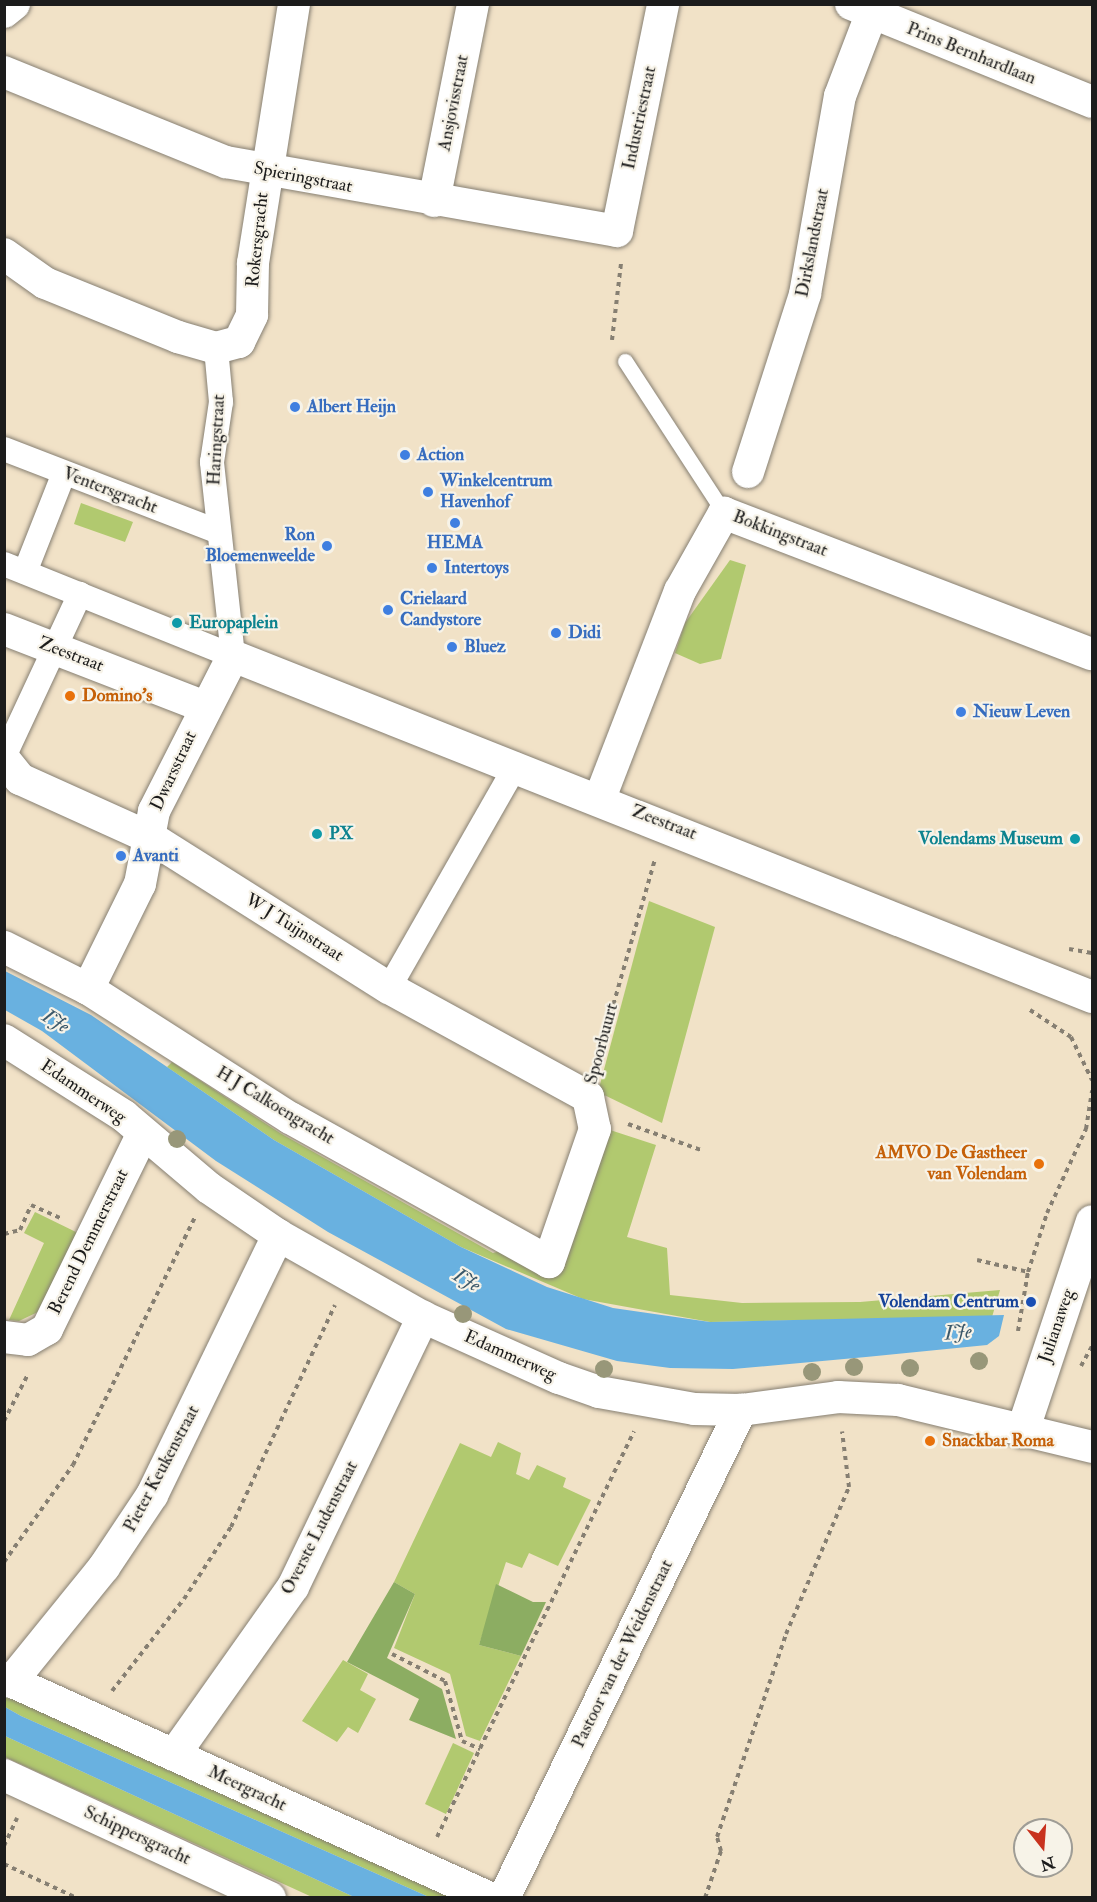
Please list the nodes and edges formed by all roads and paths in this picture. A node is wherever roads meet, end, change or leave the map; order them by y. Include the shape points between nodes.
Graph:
1 (14, 4) edge
2 (294, 4) edge
3 (473, 4) edge
4 (663, 4) edge
5 (861, 8) edge
6 (4, 12) edge
7 (4, 72) edge
8 (1092, 102) edge
9 (266, 172) junction
10 (434, 201) junction
11 (617, 231) junction
12 (4, 254) edge
13 (216, 348) junction
14 (625, 361) joint
15 (4, 449) edge
16 (748, 472) dead end
17 (64, 473) junction
18 (724, 513) junction
19 (216, 531) junction
20 (15, 568) edge
21 (80, 594) junction
22 (4, 629) edge
23 (56, 649) junction
24 (1092, 654) edge
25 (233, 656) junction
26 (205, 707) junction
27 (4, 758) edge
28 (516, 765) junction
29 (600, 798) junction
30 (667, 824) junction
31 (153, 839) junction
32 (4, 947) edge
33 (389, 988) junction
34 (88, 989) junction
35 (1092, 997) edge
36 (1025, 1002) dead end
37 (4, 1040) edge
38 (1092, 1080) edge
39 (1092, 1090) edge
40 (1092, 1100) edge
41 (592, 1104) junction
42 (142, 1135) junction
43 (701, 1150) dead end
44 (209, 1188) junction
45 (1092, 1221) edge
46 (94, 1232) junction
47 (4, 1234) edge
48 (278, 1235) junction
49 (977, 1260) dead end
50 (549, 1262) joint
51 (1028, 1272) dead end
52 (349, 1275) junction
53 (423, 1317) junction
54 (16, 1339) edge
55 (647, 1403) junction
56 (741, 1410) junction
57 (4, 1421) edge
58 (1022, 1431) junction
59 (842, 1433) dead end
60 (1092, 1447) edge
61 (4, 1562) edge
62 (392, 1654) dead end
63 (8, 1680) edge
64 (92, 1718) junction
65 (480, 1749) junction
66 (174, 1755) junction
67 (4, 1775) edge
68 (4, 1864) edge
69 (421, 1869) junction
70 (76, 1898) edge
71 (270, 1898) edge
72 (490, 1898) edge
73 (504, 1898) edge
74 (705, 1898) edge

1 - 6 street
2 - 9 street, Rokersgracht
3 - 10 street, Ansjovisstraat
4 - 11 street, Industriestraat
5 - 8 street, Prins Bernhardlaan
5 - 16 street, Dirkslandstraat via 840,96 805,294
7 - 9 street, Spieringstraat via 226,162
9 - 10 street, Spieringstraat
9 - 13 street, Rokersgracht via 249,330 239,342
10 - 11 street, Spieringstraat
11 - 14 path via 624,246 609,335
12 - 13 street via 45,283
13 - 19 street, Haringstraat via 221,402 212,462
14 - 18 lane
15 - 17 street, Ventersgracht
17 - 19 street, Ventersgracht
17 - 20 street
18 - 24 street, Bokkingstraat
18 - 29 street, Bokkingstraat via 680,591
19 - 25 street, Haringstraat
20 - 21 street
21 - 23 street
21 - 25 street
22 - 23 street, Zeestraat
23 - 26 street, Zeestraat
23 - 27 street
25 - 26 street, Dwarsstraat
25 - 28 street, Zeestraat
26 - 31 street, Dwarsstraat via 154,811
27 - 31 street, W J Tuijnstraat via 20,779
28 - 29 street, Zeestraat
28 - 33 street
29 - 30 street, Zeestraat
30 - 35 street, Zeestraat
30 - 41 path, Spoorbuurt via 639,900
31 - 33 street, W J Tuijnstraat
31 - 34 street, Dwarsstraat via 140,884
32 - 34 street, H J Calkoengracht
33 - 41 street, W J Tuijnstraat
34 - 50 street, H J Calkoengracht via 290,1118
36 - 38 path via 1071,1037
37 - 42 street, Edammerweg via 124,1116
39 - 40 path
41 - 43 path
41 - 50 street, Spoorbuurt via 595,1130
42 - 44 street, Edammerweg
42 - 46 street, Berend Demmerstraat
44 - 48 street, Edammerweg
44 - 61 path via 73,1464
45 - 58 street, Julianaweg
46 - 47 path via 31,1205 20,1230
46 - 54 street, Berend Demmerstraat via 47,1329
48 - 52 street, Edammerweg
48 - 63 street, Pieter Keukenstraat via 152,1496 104,1567
49 - 51 path
52 - 53 street, Edammerweg
52 - 64 path via 231,1527 184,1599
53 - 55 street, Edammerweg via 559,1378
53 - 66 street, Overste Ludenstraat via 293,1587
54 - 57 path via 33,1364
55 - 56 street, Edammerweg
55 - 65 path
56 - 58 street, Edammerweg via 870,1397 962,1412
56 - 73 street, Pastoor van der Weidenstraat
58 - 60 street, Edammerweg
59 - 74 path via 849,1488 786,1634 717,1838 721,1851
62 - 65 path via 445,1681 462,1741
63 - 64 street, Meergracht
64 - 66 street, Meergracht
65 - 69 path
66 - 69 street, Meergracht
67 - 71 street, Schippersgracht
68 - 70 path
69 - 72 street, Meergracht

